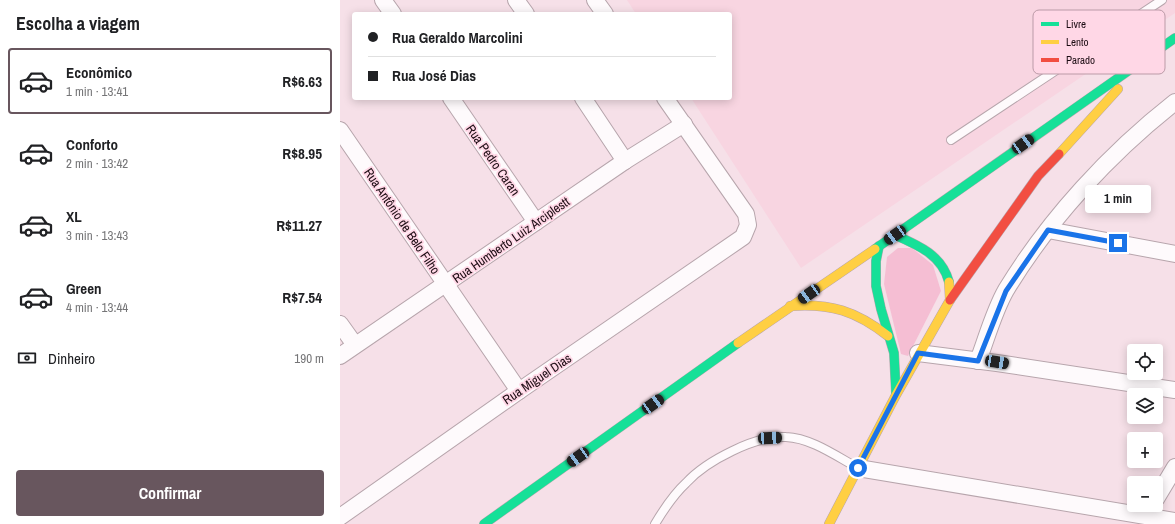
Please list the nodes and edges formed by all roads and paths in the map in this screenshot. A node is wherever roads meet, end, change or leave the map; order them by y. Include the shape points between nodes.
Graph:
1 (383, 0) edge
2 (516, 0) edge
3 (595, 0) edge
4 (1162, 0) edge
5 (1147, 10) edge
6 (392, 12) edge
7 (525, 12) edge
8 (604, 12) edge
9 (1175, 38) edge
10 (1165, 45) edge
11 (1050, 74) edge
12 (1122, 74) edge
13 (1132, 74) edge
14 (451, 100) edge
15 (583, 100) edge
16 (666, 100) edge
17 (1175, 102) edge
18 (1169, 114) edge
19 (684, 124) junction
20 (340, 130) edge
21 (951, 140) dead end
22 (625, 161) junction
23 (536, 222) junction
24 (1048, 230) junction
25 (895, 235) junction
26 (879, 246) junction
27 (1175, 254) edge
28 (445, 286) junction
29 (950, 300) junction
30 (790, 306) junction
31 (340, 324) edge
32 (888, 336) junction
33 (355, 345) junction
34 (918, 353) junction
35 (340, 356) edge
36 (978, 361) junction
37 (1175, 390) edge
38 (519, 391) junction
39 (896, 395) junction
40 (1175, 467) edge
41 (858, 468) junction
42 (1163, 487) edge
43 (1147, 515) edge
44 (340, 517) edge
45 (1175, 521) edge
46 (484, 524) edge
47 (655, 524) edge
48 (829, 524) edge

1 - 6 street
2 - 7 street
3 - 8 street
4 - 5 lane
9 - 10 main road
11 - 21 lane
12 - 25 main road
13 - 29 main road via 1038,176
14 - 23 street, Rua Pedro Caran
15 - 22 street
16 - 19 street, Rua Miguel Dias
17 - 18 street
18 - 24 street via 1116,155
19 - 22 street, Rua Humberto Luiz Arciplestt
19 - 38 street, Rua Miguel Dias via 746,214 746,231 735,244
20 - 28 street, Rua Antônio de Belo Filho
22 - 23 street, Rua Humberto Luiz Arciplestt
23 - 28 street, Rua Humberto Luiz Arciplestt
24 - 27 street
24 - 36 street via 1006,291
25 - 26 main road
25 - 29 main road via 920,246 938,259 949,280
26 - 30 main road
26 - 32 main road via 874,264 874,280
28 - 33 street, Rua Humberto Luiz Arciplestt
28 - 38 street, Rua Antônio de Belo Filho
29 - 34 main road
30 - 32 main road via 820,305 843,309 870,321
30 - 46 main road
31 - 33 street
32 - 39 main road via 893,348
33 - 35 street, Rua Humberto Luiz Arciplestt
34 - 36 street
34 - 39 main road
36 - 37 street
38 - 44 street, Rua Miguel Dias
39 - 41 main road
40 - 42 street
41 - 43 street
41 - 47 lane via 806,441 786,437 757,441 715,460 687,481 667,504
41 - 48 main road
43 - 45 street

